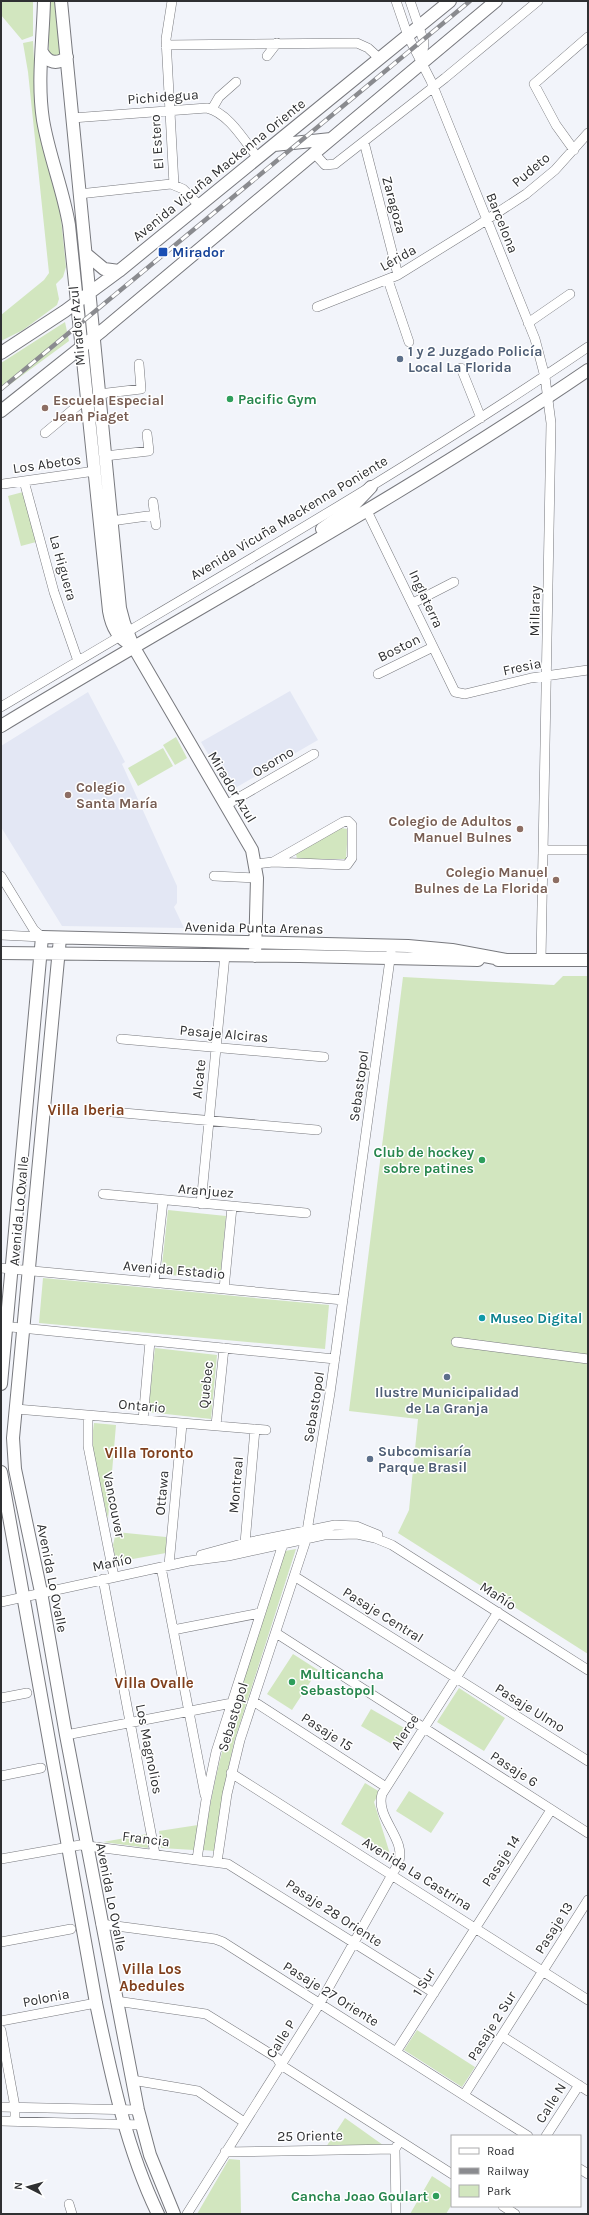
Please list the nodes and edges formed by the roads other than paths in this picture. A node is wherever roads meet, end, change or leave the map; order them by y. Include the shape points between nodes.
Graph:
1 (44, 1) edge
2 (61, 1) edge
3 (172, 1) edge
4 (396, 1) edge
5 (410, 1) edge
6 (450, 1) edge
7 (496, 1) edge
8 (538, 1) edge
9 (419, 26) junction
10 (408, 36) junction
11 (588, 37) edge
12 (278, 43) junction
13 (166, 45) junction
14 (42, 52) junction
15 (267, 56) dead end
16 (67, 57) junction
17 (380, 58) junction
18 (422, 62) junction
19 (236, 82) dead end
20 (433, 87) junction
21 (212, 109) junction
22 (169, 110) junction
23 (72, 118) junction
24 (588, 133) edge
25 (331, 139) junction
26 (364, 142) junction
27 (274, 145) junction
28 (574, 150) junction
29 (314, 153) junction
30 (258, 158) junction
31 (174, 185) junction
32 (79, 194) junction
33 (200, 206) junction
34 (486, 221) junction
35 (86, 254) junction
36 (119, 271) junction
37 (398, 275) junction
38 (388, 280) junction
39 (89, 294) junction
40 (570, 294) dead end
41 (77, 302) junction
42 (317, 307) dead end
43 (528, 323) junction
44 (93, 338) junction
45 (408, 342) dead end
46 (82, 346) junction
47 (588, 347) edge
48 (1, 353) edge
49 (139, 364) dead end
50 (461, 368) dead end
51 (588, 370) edge
52 (545, 377) junction
53 (93, 396) junction
54 (549, 397) junction
55 (1, 411) edge
56 (481, 418) junction
57 (45, 433) dead end
58 (148, 434) dead end
59 (104, 456) junction
60 (95, 471) junction
61 (24, 481) junction
62 (3, 484) dead end
63 (371, 487) junction
64 (153, 502) dead end
65 (367, 511) junction
66 (155, 516) junction
67 (111, 521) junction
68 (156, 525) dead end
69 (300, 550) junction
70 (454, 582) dead end
71 (412, 603) junction
72 (123, 634) junction
73 (133, 646) junction
74 (433, 647) junction
75 (78, 661) junction
76 (588, 670) edge
77 (378, 674) dead end
78 (548, 676) junction
79 (462, 695) joint
80 (1, 707) edge
81 (1, 726) edge
82 (314, 754) dead end
83 (226, 805) junction
84 (543, 850) junction
85 (588, 850) edge
86 (273, 862) junction
87 (256, 864) junction
88 (1, 876) edge
89 (214, 876) dead end
90 (258, 878) junction
91 (1, 935) edge
92 (42, 937) junction
93 (60, 938) junction
94 (256, 943) junction
95 (392, 946) junction
96 (1, 953) edge
97 (40, 953) junction
98 (59, 954) junction
99 (225, 956) junction
100 (255, 956) junction
101 (391, 958) junction
102 (506, 960) junction
103 (541, 960) junction
104 (588, 960) edge
105 (121, 1039) dead end
106 (216, 1048) junction
107 (324, 1057) dead end
108 (112, 1112) dead end
109 (209, 1120) junction
110 (317, 1130) dead end
111 (103, 1194) dead end
112 (162, 1201) junction
113 (201, 1204) junction
114 (232, 1207) junction
115 (306, 1213) dead end
116 (6, 1268) edge
117 (28, 1270) junction
118 (154, 1282) junction
119 (224, 1289) junction
120 (343, 1300) junction
121 (4, 1326) edge
122 (23, 1328) junction
123 (150, 1341) junction
124 (456, 1342) dead end
125 (224, 1348) junction
126 (335, 1359) junction
127 (588, 1359) edge
128 (1, 1384) edge
129 (16, 1409) junction
130 (88, 1416) junction
131 (143, 1420) junction
132 (182, 1424) junction
133 (216, 1425) junction
134 (255, 1429) junction
135 (266, 1430) dead end
136 (1, 1472) edge
137 (307, 1534) junction
138 (245, 1543) junction
139 (282, 1544) junction
140 (189, 1561) junction
141 (165, 1566) junction
142 (294, 1576) junction
143 (114, 1577) junction
144 (103, 1579) junction
145 (41, 1592) junction
146 (24, 1596) junction
147 (1, 1602) edge
148 (498, 1612) junction
149 (260, 1613) junction
150 (173, 1630) junction
151 (276, 1632) junction
152 (588, 1670) edge
153 (457, 1678) junction
154 (27, 1693) dead end
155 (1, 1698) edge
156 (252, 1701) junction
157 (232, 1703) junction
158 (189, 1712) junction
159 (130, 1723) junction
160 (424, 1728) junction
161 (66, 1736) junction
162 (588, 1762) edge
163 (41, 1768) dead end
164 (231, 1773) junction
165 (1, 1776) edge
166 (386, 1787) junction
167 (206, 1800) junction
168 (551, 1810) junction
169 (588, 1833) edge
170 (86, 1846) junction
171 (68, 1847) junction
172 (155, 1854) junction
173 (1, 1859) edge
174 (197, 1859) junction
175 (217, 1862) junction
176 (391, 1874) junction
177 (588, 1900) edge
178 (101, 1924) junction
179 (71, 1928) dead end
180 (475, 1928) junction
181 (1, 1942) edge
182 (355, 1943) junction
183 (543, 1971) junction
184 (434, 1993) junction
185 (588, 2000) edge
186 (116, 2001) junction
187 (96, 2003) junction
188 (320, 2003) junction
189 (1, 2021) edge
190 (1, 2030) edge
191 (502, 2036) junction
192 (396, 2052) junction
193 (281, 2065) junction
194 (132, 2080) junction
195 (579, 2085) junction
196 (588, 2091) edge
197 (464, 2095) junction
198 (1, 2107) edge
199 (15, 2107) junction
200 (66, 2109) junction
201 (122, 2110) junction
202 (138, 2110) junction
203 (1, 2121) edge
204 (15, 2122) junction
205 (244, 2122) junction
206 (65, 2123) junction
207 (126, 2125) junction
208 (142, 2125) junction
209 (526, 2135) edge
210 (547, 2135) edge
211 (397, 2144) junction
212 (225, 2152) junction
213 (451, 2173) edge
214 (69, 2204) dead end
215 (504, 2207) edge
216 (72, 2214) edge
217 (158, 2214) edge
218 (174, 2214) edge
219 (187, 2214) edge
220 (396, 2214) edge
221 (515, 2214) edge

1 - 14 main road, Mirador Azul
2 - 16 main road, Mirador Azul
3 - 13 street, El Estero
4 - 10 street, Barcelona
5 - 9 street
6 - 9 main road, Avenida Vicuña Mackenna Oriente
7 - 18 main road
8 - 20 street
9 - 10 main road, Avenida Vicuña Mackenna Oriente
9 - 18 street via 424,42
10 - 17 main road, Avenida Vicuña Mackenna Oriente
10 - 18 street, Barcelona
11 - 28 street via 534,84 556,125
12 - 13 street
12 - 15 street
12 - 17 street via 357,43
13 - 22 street, El Estero
14 - 16 main road via 51,62 61,61
14 - 41 main road, Mirador Azul via 43,120 64,200
16 - 23 main road, Mirador Azul
17 - 27 main road, Avenida Vicuña Mackenna Oriente
18 - 20 street, Barcelona
18 - 25 main road
19 - 21 street via 219,97
20 - 26 street
20 - 34 street, Barcelona
21 - 22 street, Pichidegua
21 - 30 street, Pichidegua via 224,117
22 - 23 street, Pichidegua
22 - 31 street, El Estero
23 - 32 main road, Mirador Azul
24 - 28 street, Pudeto
25 - 27 main road
25 - 29 main road
26 - 29 street via 335,164 325,165
26 - 37 street, Zaragoza
27 - 30 main road, Avenida Vicuña Mackenna Oriente
28 - 34 street, Pudeto via 526,194
29 - 44 main road
30 - 33 main road, Avenida Vicuña Mackenna Oriente
31 - 32 street
31 - 33 street via 183,189
32 - 35 main road, Mirador Azul
33 - 36 main road, Avenida Vicuña Mackenna Oriente
34 - 37 street, Lérida
34 - 43 street, Barcelona
35 - 36 main road via 104,269
35 - 39 main road, Mirador Azul
36 - 39 main road, Avenida Vicuña Mackenna Oriente
37 - 38 street, Lérida
38 - 42 street, Lérida
38 - 45 street
39 - 41 main road, Avenida Vicuña Mackenna Oriente
39 - 44 main road, Mirador Azul
40 - 43 street
41 - 46 main road, Mirador Azul
41 - 48 main road, Avenida Vicuña Mackenna Oriente
43 - 52 street, Barcelona
44 - 46 main road
44 - 53 main road, Mirador Azul
46 - 53 main road, Mirador Azul
46 - 55 main road
47 - 52 street, Avenida Vicuña Mackenna Poniente
49 - 53 street via 141,389
50 - 56 street
51 - 54 main road
52 - 54 street, Barcelona
52 - 56 street, Avenida Vicuña Mackenna Poniente
53 - 57 street
53 - 59 main road, Mirador Azul
53 - 60 main road, Mirador Azul
54 - 65 main road
54 - 78 street, Millaray via 551,423
56 - 63 street, Avenida Vicuña Mackenna Poniente
58 - 59 street via 149,451
59 - 67 main road, Mirador Azul
60 - 61 street, Los Abetos
60 - 72 main road, Mirador Azul via 109,611 112,626
61 - 62 street, Los Abetos
61 - 75 street, La Higuera via 54,592
63 - 69 main road via 352,507 311,537
63 - 72 street, Avenida Vicuña Mackenna Poniente via 248,563
64 - 66 street
65 - 69 main road
65 - 71 street, Inglaterra
66 - 67 street
66 - 68 street
67 - 72 main road, Mirador Azul
69 - 73 main road
70 - 71 street
71 - 74 street, Inglaterra
72 - 73 main road, Mirador Azul
72 - 75 street, Avenida Vicuña Mackenna Poniente
73 - 81 main road
73 - 83 main road, Mirador Azul
74 - 77 street, Boston
74 - 79 street, Inglaterra via 452,689
75 - 80 street, Avenida Vicuña Mackenna Poniente
76 - 78 street, Fresia
78 - 79 street, Fresia
78 - 84 street, Millaray
82 - 83 street, Osorno
83 - 87 main road, Mirador Azul via 252,850
84 - 85 street
84 - 103 street, Millaray
86 - 86 street via 347,865 352,858 352,825 348,821 343,822
86 - 87 street
87 - 90 main road, Mirador Azul
88 - 92 street via 34,930
89 - 90 street
90 - 94 main road, Mirador Azul
91 - 92 street, Avenida Punta Arenas
92 - 93 main road, Avenida Punta Arenas
92 - 97 main road, Avenida Lo Ovalle
93 - 94 main road, Avenida Punta Arenas
93 - 98 main road, Avenida Lo Ovalle
94 - 95 main road, Avenida Punta Arenas
94 - 100 main road, Mirador Azul
95 - 101 street, Sebastopol
95 - 102 main road, Avenida Punta Arenas via 452,950
96 - 97 main road, Avenida Punta Arenas
97 - 98 main road, Avenida Punta Arenas
97 - 116 main road, Avenida Lo Ovalle
98 - 99 main road, Avenida Punta Arenas
98 - 117 main road, Avenida Lo Ovalle
99 - 100 main road, Avenida Punta Arenas
99 - 106 street, Alcate
100 - 101 main road, Avenida Punta Arenas
101 - 102 main road, Avenida Punta Arenas
101 - 120 street, Sebastopol
102 - 103 main road, Avenida Punta Arenas
103 - 104 main road, Avenida Punta Arenas
105 - 106 street, Pasaje Alciras
106 - 107 street, Pasaje Alciras
106 - 109 street, Alcate
108 - 109 street
109 - 110 street
109 - 113 street, Alcate
111 - 112 street, Aranjuez
112 - 113 street, Aranjuez
112 - 118 street
113 - 114 street, Aranjuez
114 - 115 street, Aranjuez
114 - 119 street
116 - 117 street, Avenida Estadio
116 - 121 main road, Avenida Lo Ovalle
117 - 118 street, Avenida Estadio
117 - 122 main road, Avenida Lo Ovalle
118 - 119 street, Avenida Estadio
119 - 120 street, Avenida Estadio
120 - 126 street, Sebastopol
121 - 122 street
121 - 128 main road, Avenida Lo Ovalle
122 - 123 street
122 - 129 main road, Avenida Lo Ovalle
123 - 125 street
123 - 131 street
124 - 127 street
125 - 126 street
125 - 133 street, Quebec
126 - 137 street, Sebastopol
129 - 130 street, Ontario
129 - 145 main road, Avenida Lo Ovalle via 14,1461
130 - 131 street, Ontario
130 - 143 street, Vancouver via 88,1446
131 - 132 street, Ontario
132 - 133 street, Ontario
132 - 141 street, Ottawa
133 - 134 street, Ontario
134 - 135 street, Ontario
134 - 138 street, Montreal
136 - 146 main road
137 - 138 street, Mañío
137 - 139 street, Mañío
137 - 142 street, Sebastopol
137 - 148 street, Mañío via 357,1534 375,1538 392,1545
138 - 140 street, Mañío
139 - 140 street, Mañío via 228,1556
139 - 149 street, Sebastopol
140 - 141 street, Mañío
141 - 143 street, Mañío
141 - 150 street, Ottawa
142 - 151 street, Sebastopol
142 - 153 street, Pasaje Central
143 - 144 street, Mañío
144 - 145 street, Mañío
144 - 159 street, Los Magnolios
145 - 146 street, Mañío
145 - 161 main road, Avenida Lo Ovalle
146 - 147 street, Mañío
146 - 171 main road
148 - 152 street, Mañío
148 - 153 street, Alerce
149 - 150 street
149 - 157 street, Sebastopol
150 - 158 street, Ottawa
151 - 156 street, Sebastopol
151 - 160 street, Pasaje 6
153 - 160 street, Alerce
153 - 162 street, Pasaje Ulmo
154 - 155 street
156 - 164 street, Sebastopol
156 - 166 street, Pasaje 15
157 - 158 street
157 - 167 street, Sebastopol via 216,1752
158 - 159 street
158 - 167 street, Ottawa
159 - 161 street
159 - 172 street, Los Magnolios
160 - 166 street, Alerce
160 - 168 street, Pasaje 6
161 - 170 main road, Avenida Lo Ovalle
163 - 165 street
164 - 175 street, Sebastopol
164 - 176 street, Avenida La Castrina
166 - 176 street, Alerce via 381,1798 382,1808 400,1851 399,1860
167 - 174 street, Sebastopol
168 - 169 street, Pasaje 6
168 - 180 street, Pasaje 14
170 - 171 street, Francia
170 - 172 street, Francia
170 - 178 main road, Avenida Lo Ovalle
171 - 173 street, Francia
171 - 187 main road
172 - 174 street, Francia
174 - 175 street, Francia
175 - 182 street, Pasaje 28 Oriente via 234,1866
176 - 180 street, Avenida La Castrina
176 - 182 street, Calle P
177 - 183 street, Pasaje 13
178 - 186 main road, Avenida Lo Ovalle
178 - 188 street, Pasaje 27 Oriente via 219,1941
179 - 181 street
180 - 183 street, Avenida La Castrina
180 - 184 street, 1 Sur
182 - 184 street, Pasaje 28 Oriente
182 - 188 street, Calle P
183 - 185 street, Avenida La Castrina
183 - 191 street, Pasaje 2 Sur
184 - 192 street, 1 Sur
186 - 193 street via 206,2014 277,2058
186 - 194 main road, Avenida Lo Ovalle
187 - 189 street, Polonia
187 - 201 main road
188 - 192 street, Pasaje 27 Oriente
188 - 193 street, Calle P
190 - 199 street
191 - 195 street
191 - 197 street, Pasaje 2 Sur
192 - 197 street, Pasaje 27 Oriente
193 - 205 street, Calle P
193 - 211 street
194 - 202 main road, Avenida Lo Ovalle
194 - 205 street via 198,2091
195 - 196 street
195 - 210 street, Calle N
197 - 209 street, Pasaje 27 Oriente
198 - 199 street
199 - 200 street
199 - 204 street
200 - 201 street
200 - 206 street
201 - 202 street
201 - 207 main road
202 - 208 main road, Avenida Lo Ovalle
203 - 204 street
204 - 206 street
205 - 212 street, Calle P
206 - 207 street
207 - 208 street
207 - 217 main road via 140,2173
208 - 218 main road, Avenida Lo Ovalle via 150,2155
211 - 212 street, 25 Oriente
211 - 213 street
211 - 220 street
212 - 219 street, Calle P
214 - 216 street
215 - 221 street

